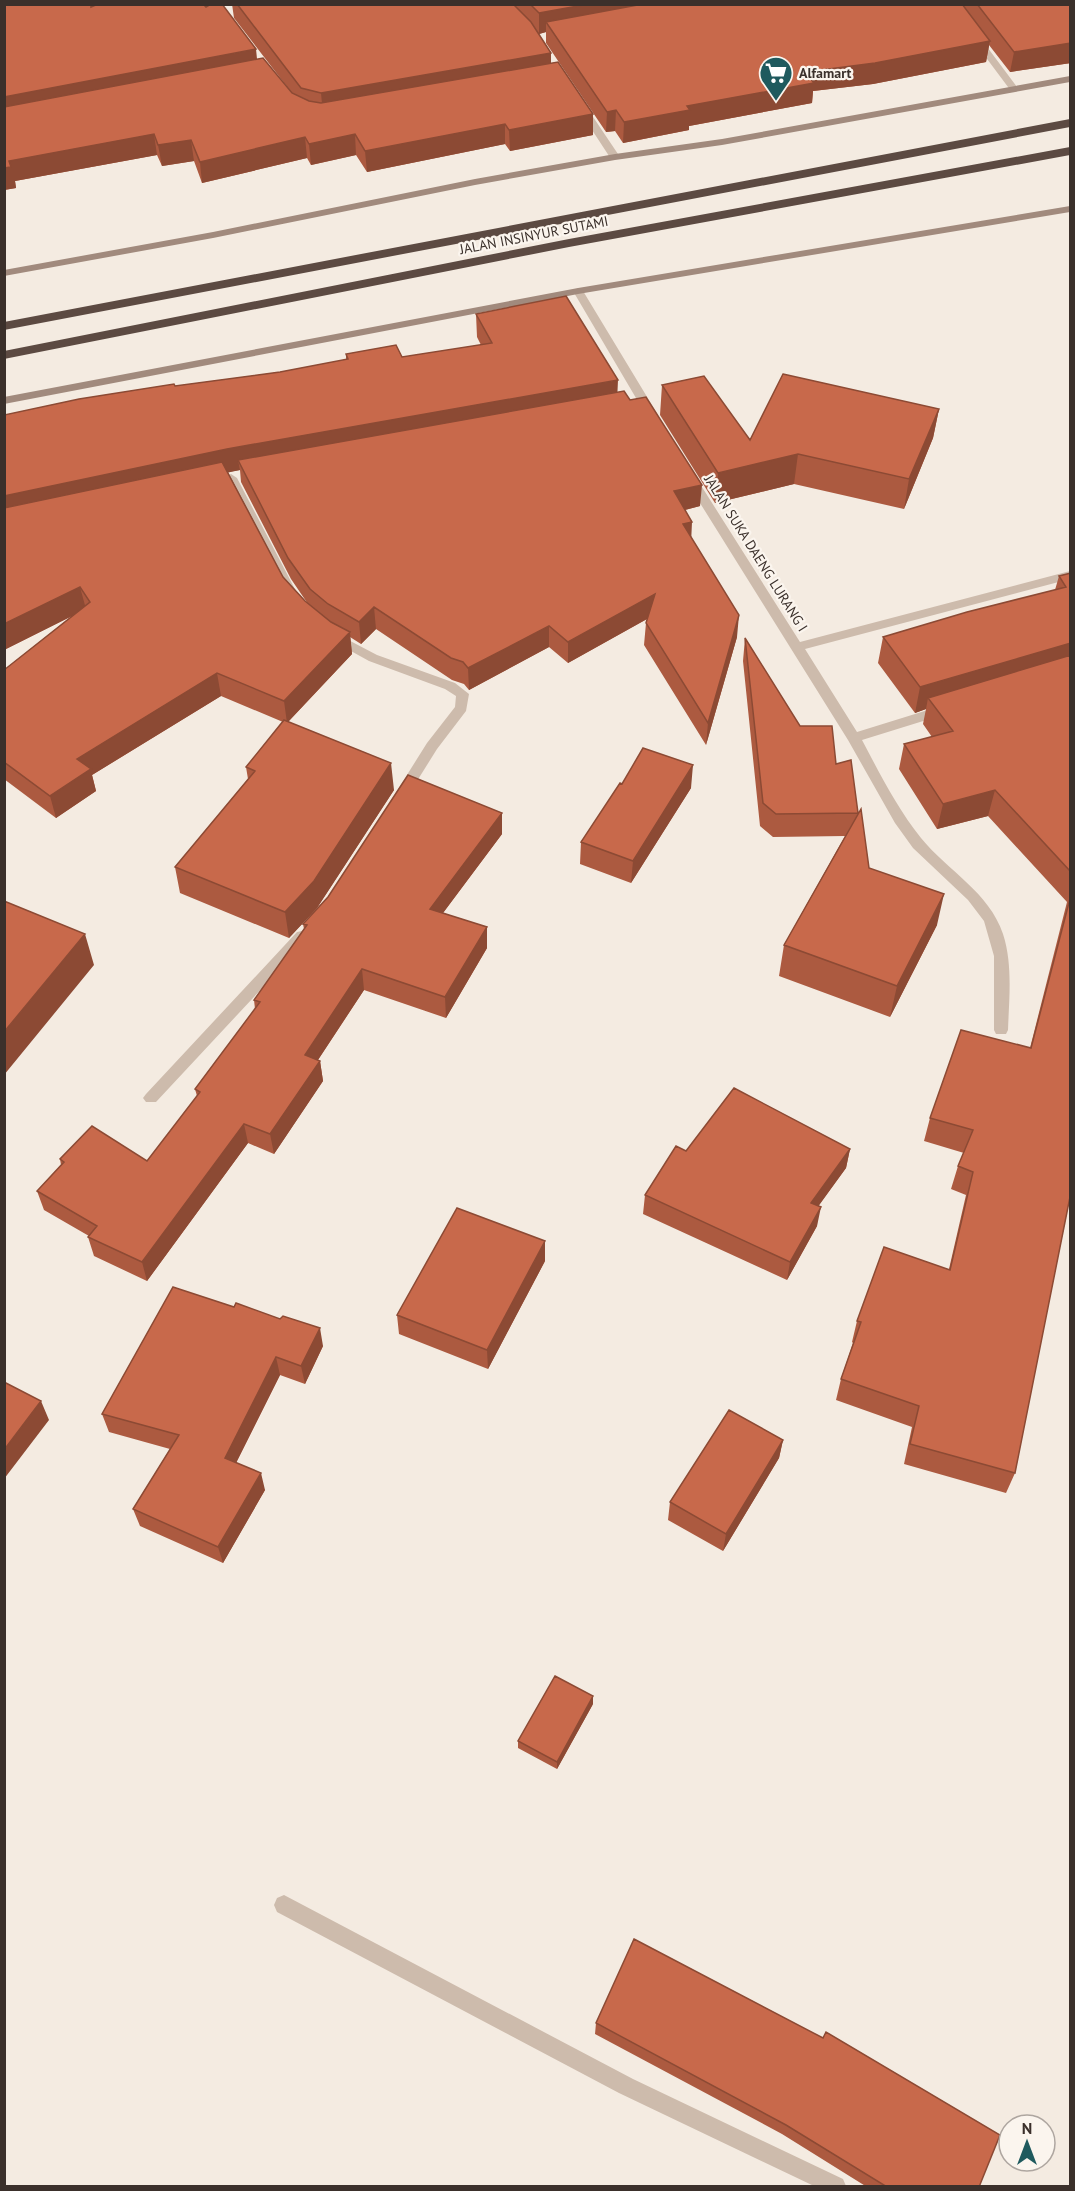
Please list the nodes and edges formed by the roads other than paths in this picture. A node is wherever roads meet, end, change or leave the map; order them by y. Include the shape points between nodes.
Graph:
1 (950, 4) edge
2 (1071, 79) edge
3 (1014, 89) junction
4 (575, 97) edge
5 (1071, 123) edge
6 (1071, 151) edge
7 (615, 157) junction
8 (1069, 211) edge
9 (4, 273) edge
10 (578, 291) junction
11 (4, 326) edge
12 (4, 355) edge
13 (4, 401) edge
14 (657, 422) edge
15 (687, 472) edge
16 (232, 478) edge
17 (1071, 575) edge
18 (300, 605) edge
19 (321, 626) edge
20 (797, 647) junction
21 (954, 707) edge
22 (854, 738) junction
23 (394, 805) edge
24 (309, 930) edge
25 (1001, 1030) dead end
26 (151, 1098) dead end
27 (284, 1905) dead end
28 (836, 2187) edge

1 - 3 street
2 - 3 street
3 - 7 street via 722,142
4 - 7 street
5 - 11 highway, JALAN INSINYUR SUTAMI
6 - 12 highway, JALAN INSINYUR SUTAMI via 569,243
7 - 9 street
8 - 10 street
10 - 13 street
10 - 14 street via 638,404
15 - 20 street, JALAN SUKA DAENG LURANG I
16 - 18 street
17 - 20 street
19 - 23 street via 373,658 463,694 461,708
20 - 22 street, JALAN SUKA DAENG LURANG I
21 - 22 street
22 - 25 street, JALAN SUKA DAENG LURANG I via 919,845 981,904 988,916 1001,950
24 - 26 street
27 - 28 street via 626,2086

